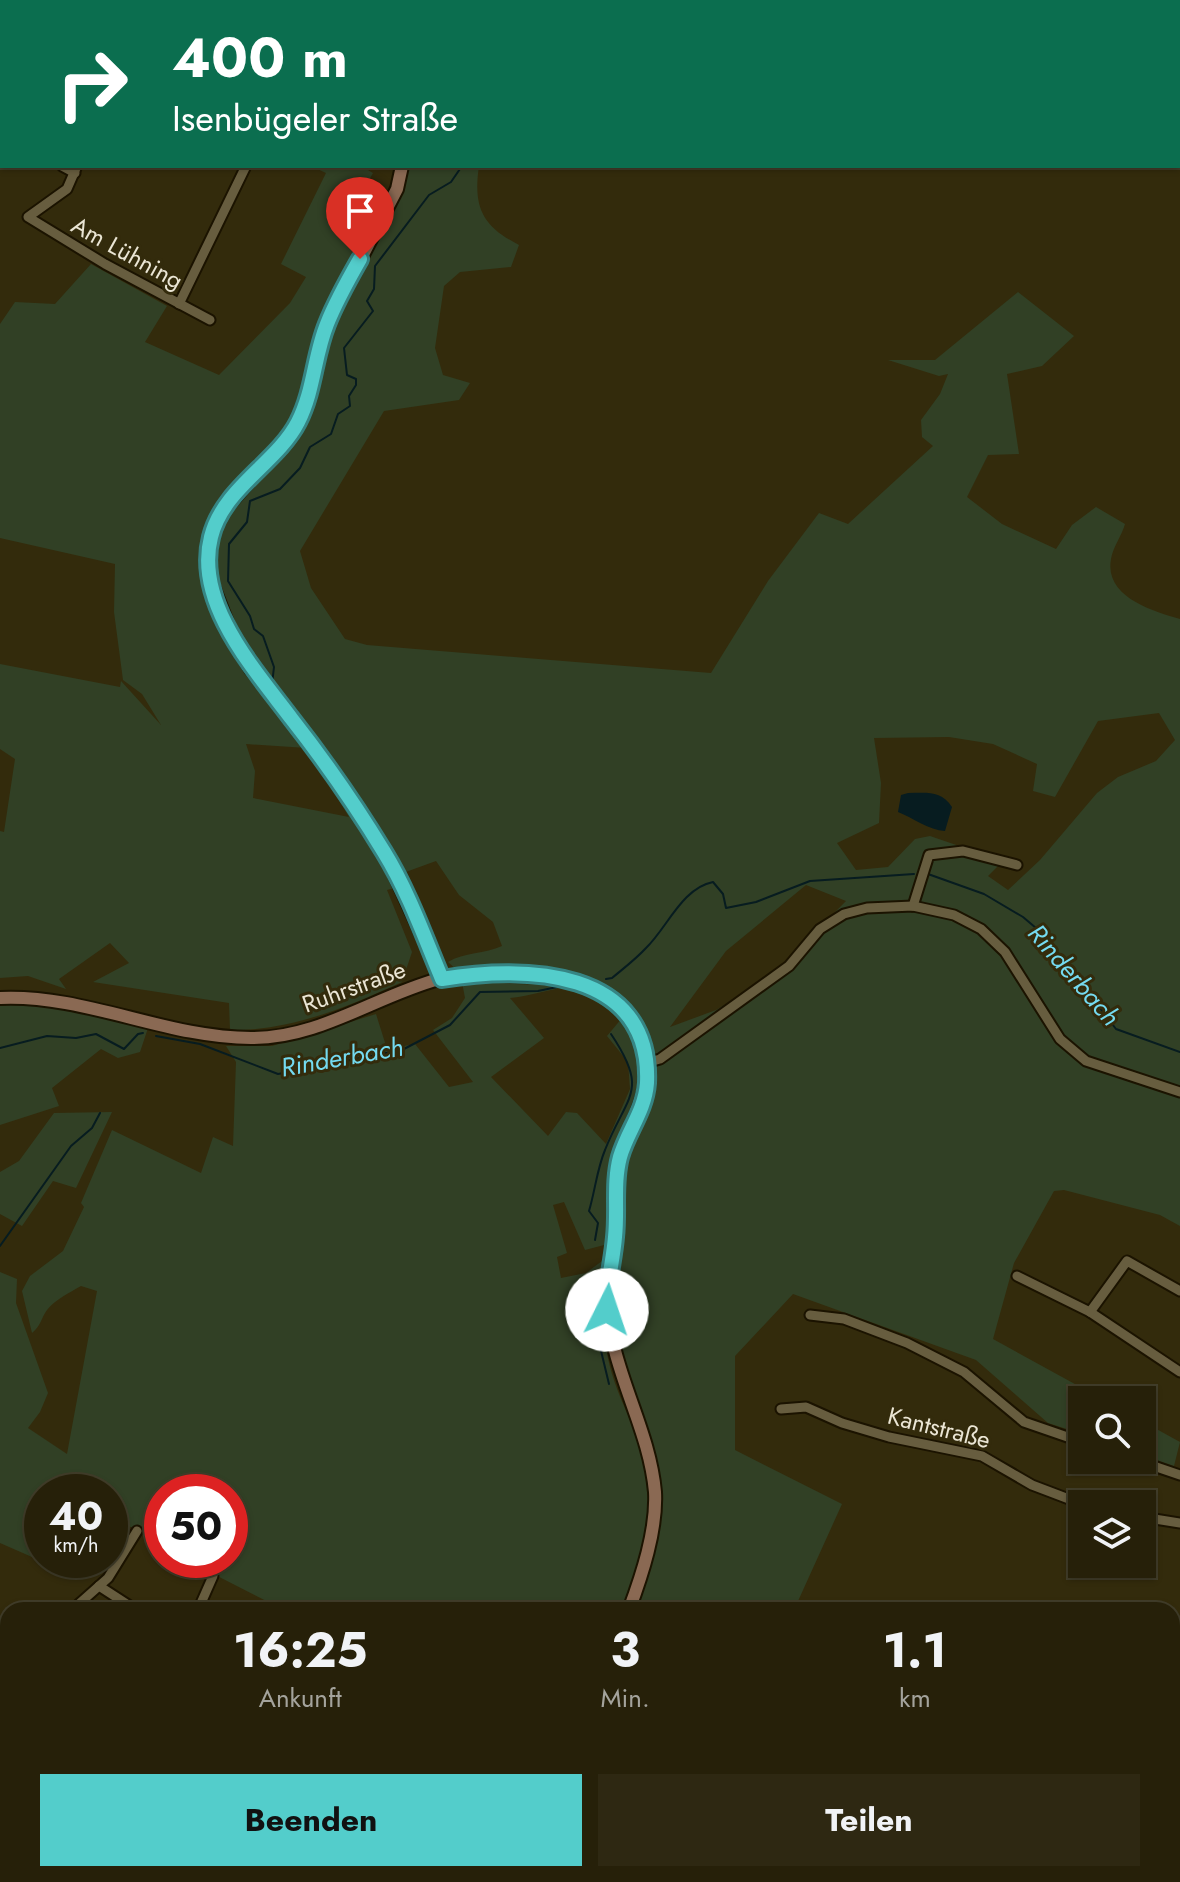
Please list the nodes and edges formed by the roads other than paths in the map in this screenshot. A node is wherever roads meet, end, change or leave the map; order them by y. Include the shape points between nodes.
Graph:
1 (245, 168) edge
2 (402, 168) edge
3 (76, 169) edge
4 (179, 304) junction
5 (210, 320) dead end
6 (1017, 865) dead end
7 (913, 906) junction
8 (442, 979) junction
9 (0, 998) edge
10 (646, 1063) junction
11 (1180, 1092) edge
12 (1017, 1276) dead end
13 (1180, 1291) edge
14 (1090, 1312) junction
15 (810, 1315) dead end
16 (1180, 1372) edge
17 (781, 1409) dead end
18 (1068, 1437) edge
19 (1156, 1467) edge
20 (1180, 1475) edge
21 (1068, 1499) edge
22 (1156, 1519) edge
23 (1180, 1523) edge
24 (137, 1531) dead end
25 (212, 1578) edge
26 (99, 1586) junction
27 (81, 1602) edge
28 (124, 1602) edge
29 (202, 1602) edge
30 (631, 1602) edge

1 - 4 street
2 - 8 main road via 397,189 327,324 296,427 222,512 207,557 210,579 240,650 384,851
3 - 4 street, Am Lühning via 67,189 28,217
4 - 5 street, Am Lühning
6 - 7 street via 954,851 929,855
7 - 10 street via 844,914 820,929 789,966 660,1059
7 - 11 street via 954,915 981,929 1005,952 1060,1039 1086,1061
8 - 9 main road, Ruhrstraße via 340,1019 255,1038 155,1025 48,1001
8 - 10 main road, Ruhrstraße via 558,977 600,990 633,1023
10 - 30 main road, Ruhrstraße via 644,1102 616,1176 615,1238 606,1290 615,1361 646,1448 655,1494 653,1523
12 - 14 street
13 - 14 street via 1127,1261
14 - 16 street
15 - 18 street via 844,1319 907,1343 964,1372 1024,1422
17 - 21 street, Kantstraße via 806,1407 889,1437 982,1456
19 - 20 street
22 - 23 street
24 - 26 street
25 - 29 street
26 - 27 street
26 - 28 street

